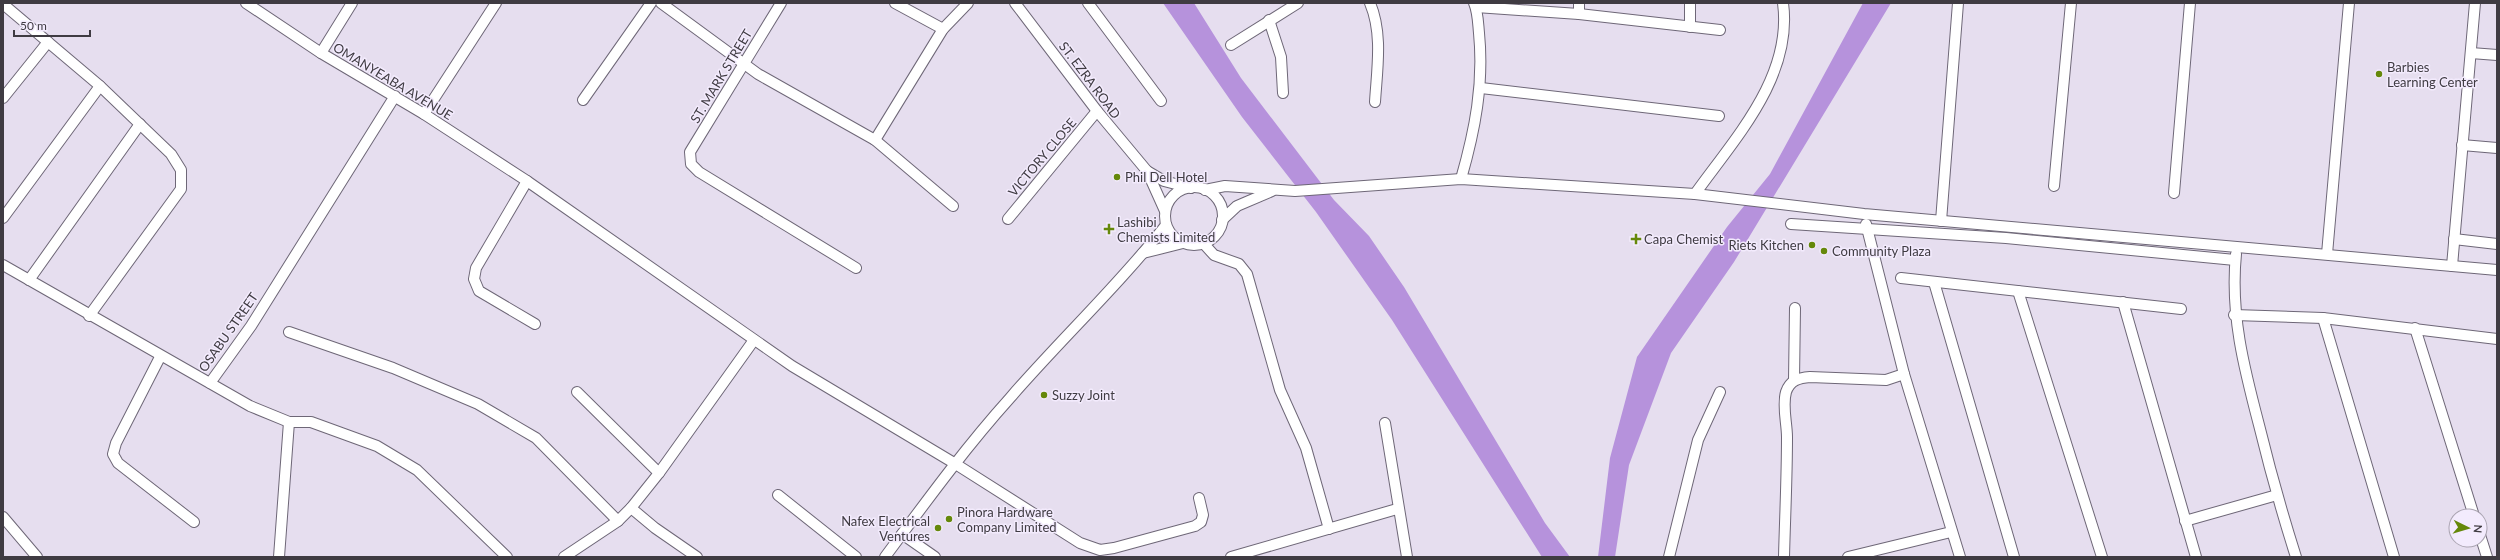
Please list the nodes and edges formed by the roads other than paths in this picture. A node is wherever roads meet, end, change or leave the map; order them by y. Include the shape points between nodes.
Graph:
1 (246, 3) edge
2 (352, 3) edge
3 (496, 3) edge
4 (651, 3) edge
5 (661, 3) edge
6 (781, 3) edge
7 (895, 3) edge
8 (968, 3) edge
9 (1015, 3) edge
10 (1088, 3) edge
11 (1298, 3) edge
12 (1370, 3) edge
13 (1579, 3) edge
14 (1690, 3) edge
15 (1783, 3) edge
16 (1958, 3) edge
17 (2071, 3) edge
18 (2190, 3) edge
19 (2349, 3) edge
20 (2475, 3) edge
21 (3, 4) edge
22 (1475, 5) edge
23 (1579, 14) junction
24 (1270, 20) junction
25 (1690, 27) junction
26 (943, 29) junction
27 (1720, 30) dead end
28 (48, 42) junction
29 (1231, 45) dead end
30 (321, 53) junction
31 (2470, 53) junction
32 (2497, 55) edge
33 (743, 63) junction
34 (100, 86) junction
35 (1481, 88) junction
36 (1283, 93) dead end
37 (395, 96) junction
38 (3, 98) edge
39 (583, 100) dead end
40 (1161, 101) dead end
41 (1375, 102) dead end
42 (1097, 111) junction
43 (424, 114) junction
44 (1719, 116) dead end
45 (140, 124) junction
46 (875, 140) junction
47 (2462, 145) junction
48 (2497, 148) edge
49 (1147, 171) junction
50 (1461, 179) junction
51 (527, 181) junction
52 (2054, 186) dead end
53 (1191, 188) junction
54 (1205, 190) junction
55 (1273, 191) junction
56 (2174, 193) dead end
57 (1695, 194) junction
58 (952, 206) dead end
59 (1165, 211) junction
60 (1864, 214) junction
61 (3, 218) edge
62 (1008, 219) dead end
63 (1222, 220) junction
64 (1941, 221) junction
65 (1791, 224) dead end
66 (1166, 225) junction
67 (1868, 229) junction
68 (2454, 239) junction
69 (1183, 244) junction
70 (1204, 244) junction
71 (2497, 244) edge
72 (2237, 248) junction
73 (1143, 254) junction
74 (2326, 254) junction
75 (2235, 260) junction
76 (3, 265) edge
77 (2452, 266) junction
78 (856, 268) dead end
79 (2497, 270) edge
80 (1901, 278) dead end
81 (29, 280) junction
82 (1934, 282) junction
83 (2018, 291) junction
84 (2123, 302) junction
85 (1795, 308) dead end
86 (2181, 309) dead end
87 (2234, 315) junction
88 (89, 316) junction
89 (2323, 318) junction
90 (535, 324) dead end
91 (2416, 328) junction
92 (289, 332) dead end
93 (2497, 339) edge
94 (754, 340) junction
95 (160, 356) junction
96 (1904, 374) junction
97 (1794, 380) junction
98 (210, 383) junction
99 (577, 392) dead end
100 (1720, 392) dead end
101 (289, 422) junction
102 (1385, 423) dead end
103 (954, 463) junction
104 (659, 473) junction
105 (778, 495) dead end
106 (2277, 495) junction
107 (1199, 498) dead end
108 (631, 508) junction
109 (2472, 508) edge
110 (1397, 509) junction
111 (3, 518) edge
112 (618, 521) junction
113 (2185, 521) junction
114 (194, 522) dead end
115 (1329, 529) junction
116 (1951, 532) junction
117 (902, 534) junction
118 (37, 557) edge
119 (280, 557) edge
120 (507, 557) edge
121 (564, 557) edge
122 (697, 557) edge
123 (856, 557) edge
124 (884, 557) edge
125 (935, 557) edge
126 (1231, 557) edge
127 (1406, 557) edge
128 (1669, 557) edge
129 (1784, 557) edge
130 (1848, 557) edge
131 (1960, 557) edge
132 (2014, 557) edge
133 (2102, 557) edge
134 (2196, 557) edge
135 (2296, 557) edge
136 (2394, 557) edge

1 - 30 street, OMANYEABA AVENUE
2 - 30 street
3 - 43 street
4 - 39 street
5 - 33 street
6 - 33 street, ST. MARK STREET
7 - 26 street
8 - 26 street
9 - 42 street, ST. EZRA ROAD
10 - 40 street
11 - 24 street
12 - 41 street via 1375,16 1378,41
13 - 23 street
14 - 25 street
15 - 57 street via 1785,33 1782,52 1773,75 1752,114
16 - 64 street
17 - 52 street
18 - 56 street
19 - 74 street
20 - 31 street
21 - 28 street
22 - 23 street
22 - 35 street via 1482,61
23 - 25 street
24 - 29 street
24 - 36 street via 1281,57
25 - 27 street
26 - 46 street
28 - 34 street
28 - 38 street
30 - 37 street, OMANYEABA AVENUE
31 - 32 street
31 - 47 street
33 - 46 street
33 - 78 street, ST. MARK STREET via 690,152 691,164 699,172
34 - 45 street
34 - 61 street
35 - 44 street
35 - 50 street via 1472,143
37 - 43 street, OMANYEABA AVENUE
37 - 98 street, OSABU STREET via 251,326
42 - 49 street, ST. EZRA ROAD
42 - 62 street, VICTORY CLOSE
43 - 51 street, OMANYEABA AVENUE
45 - 81 street
45 - 88 street via 171,154 181,170 181,189
46 - 58 street
47 - 48 street
47 - 68 street
49 - 53 street via 1164,181
49 - 59 street
50 - 55 street
50 - 57 street
51 - 90 street via 476,268 474,279 479,291
51 - 94 street, OMANYEABA AVENUE
53 - 54 street
53 - 59 street via 1174,195
54 - 55 street via 1225,186
54 - 63 street via 1219,202
55 - 63 street via 1237,206
57 - 60 street
59 - 66 street
60 - 64 street
60 - 67 street
63 - 70 street via 1213,238
64 - 72 street
65 - 67 street
66 - 69 street via 1172,236
66 - 73 street
67 - 75 street via 2006,238
67 - 96 street
68 - 71 street
68 - 77 street
69 - 70 street
69 - 73 street
70 - 115 street via 1214,255 1239,264 1247,274 1280,390 1306,448
72 - 74 street
72 - 75 street
73 - 103 street via 1009,398
74 - 77 street
75 - 87 street
76 - 81 street, OSABU STREET
77 - 79 street
80 - 82 street
81 - 88 street, OSABU STREET
82 - 83 street
82 - 132 street
83 - 84 street
83 - 133 street
84 - 86 street
84 - 113 street
85 - 97 street
87 - 89 street
87 - 106 street via 2245,373
88 - 95 street, OSABU STREET
89 - 91 street
89 - 136 street
91 - 93 street
91 - 109 street
92 - 112 street via 394,368 484,408 536,438
94 - 103 street, OMANYEABA AVENUE via 792,366
94 - 104 street
95 - 98 street, OSABU STREET
95 - 114 street via 116,442 113,454 118,463
96 - 97 street via 1886,380 1810,377
96 - 116 street
97 - 129 street via 1786,391 1785,404 1787,436
98 - 101 street via 250,406
99 - 104 street
100 - 128 street via 1698,440
101 - 119 street
101 - 120 street via 311,422 377,446 417,470
102 - 110 street
103 - 107 street, OMANYEABA AVENUE via 1080,543 1100,550 1195,526 1201,522 1203,515
103 - 117 street
104 - 108 street
105 - 123 street
106 - 113 street
106 - 135 street
108 - 112 street
108 - 122 street
110 - 115 street
110 - 127 street
111 - 118 street
112 - 121 street
113 - 134 street
115 - 126 street
116 - 130 street
116 - 131 street
117 - 124 street
117 - 125 street

